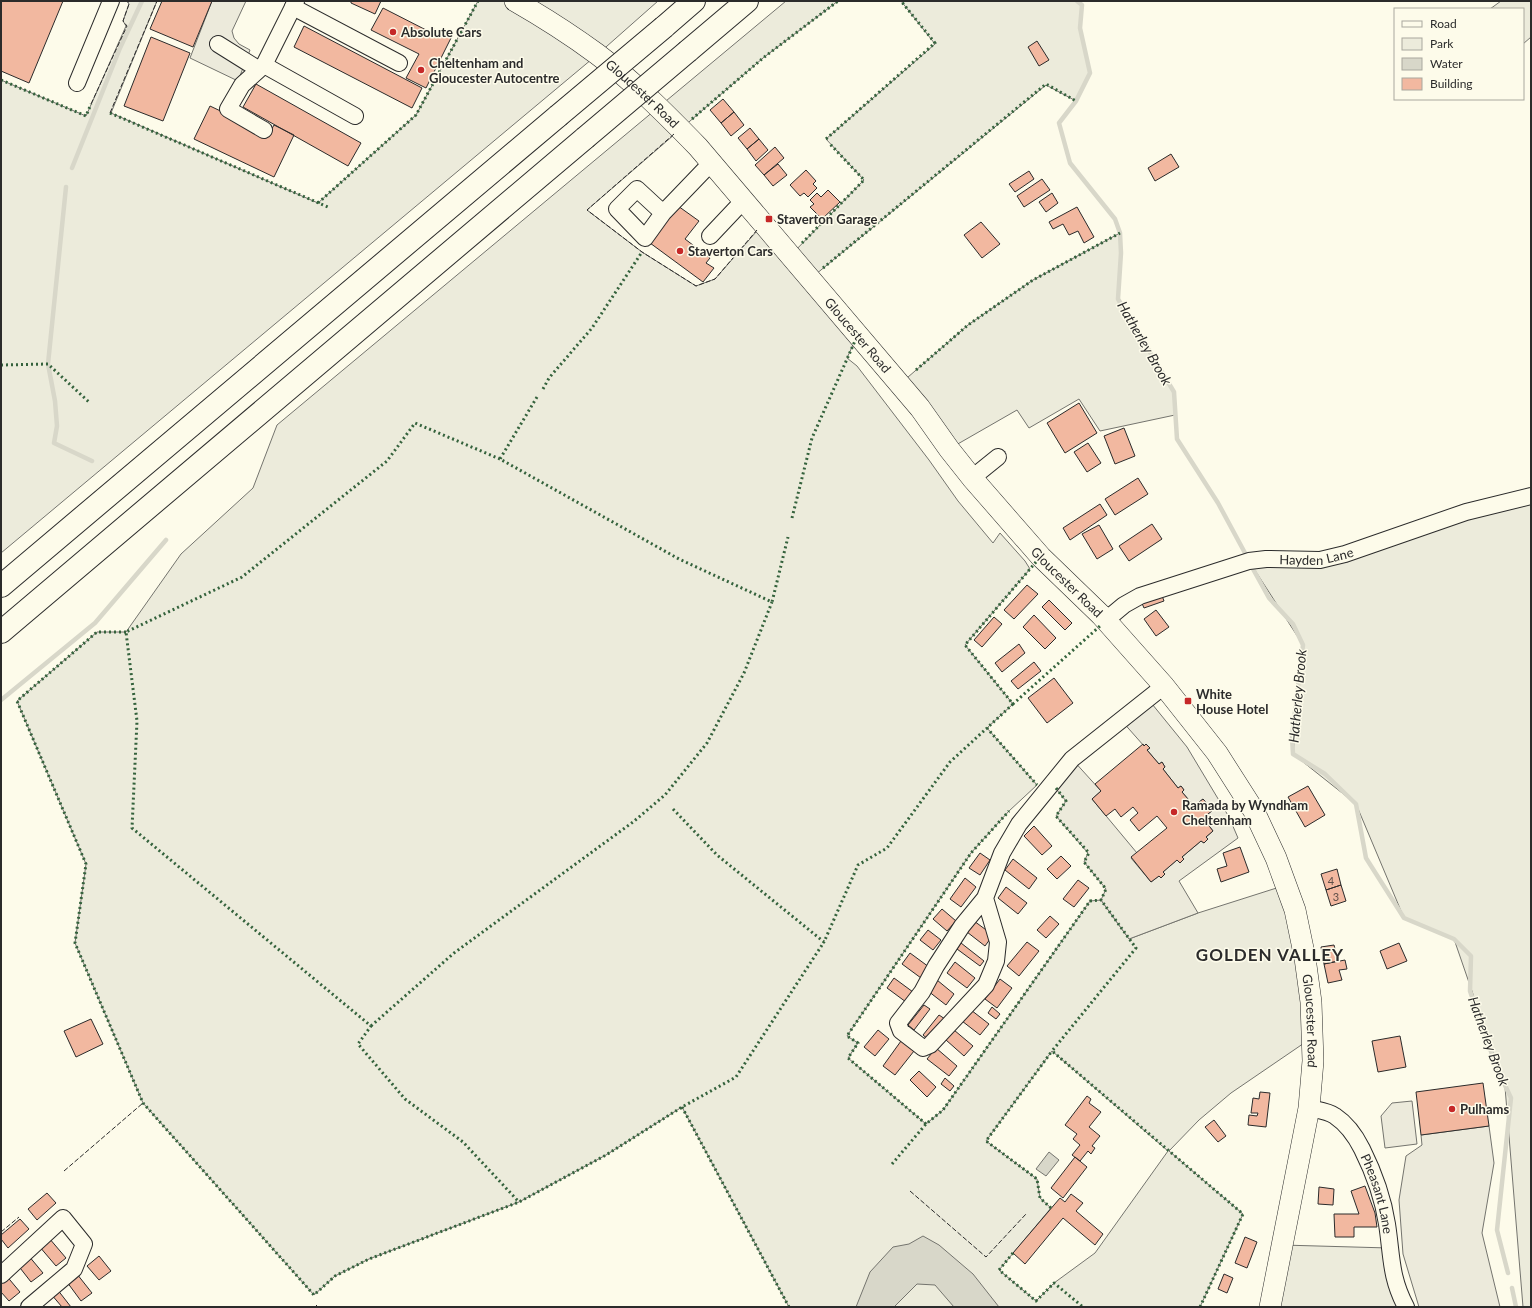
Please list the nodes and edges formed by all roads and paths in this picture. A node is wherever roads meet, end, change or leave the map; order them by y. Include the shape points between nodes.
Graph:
1 (110, 1) edge
2 (515, 1) edge
3 (694, 1) edge
4 (747, 1) edge
5 (294, 4) edge
6 (218, 44) dead end
7 (400, 63) dead end
8 (261, 67) junction
9 (77, 83) dead end
10 (355, 116) dead end
11 (264, 130) dead end
12 (711, 163) junction
13 (744, 200) junction
14 (663, 214) dead end
15 (710, 236) dead end
16 (998, 457) dead end
17 (972, 478) junction
18 (1531, 496) edge
19 (1, 586) edge
20 (1106, 620) junction
21 (1, 632) edge
22 (1164, 686) junction
23 (985, 898) junction
24 (1309, 1108) junction
25 (1, 1275) edge
26 (29, 1307) edge
27 (1270, 1307) edge
28 (1406, 1307) edge

1 - 9 street
2 - 12 main road, Gloucester Road via 598,54 662,111
3 - 19 highway, bridge
4 - 21 highway, bridge
5 - 7 street
5 - 8 street
6 - 8 street
8 - 10 street
8 - 11 street via 242,85 228,109
12 - 13 main road, Gloucester Road
12 - 14 street
13 - 15 street
13 - 17 main road, Gloucester Road via 920,408
16 - 17 street
17 - 20 main road, Gloucester Road via 1046,561
18 - 20 street, Hayden Lane via 1466,512 1345,554 1320,560 1249,561 1140,596
20 - 22 main road, Gloucester Road
22 - 23 street via 1072,759 1019,824 1002,853
22 - 24 main road, Gloucester Road via 1218,753 1243,791 1266,834 1286,885 1302,940 1311,1002 1313,1061
23 - 23 street via 962,926 922,992 898,1023 901,1031 923,1048 930,1046 986,985 996,961 998,942
24 - 27 main road, Gloucester Road
24 - 28 street, Pheasant Lane via 1334,1115 1349,1130 1364,1153 1377,1182 1387,1226 1391,1263 1399,1293
25 - 26 street via 63,1218 84,1244 74,1269

